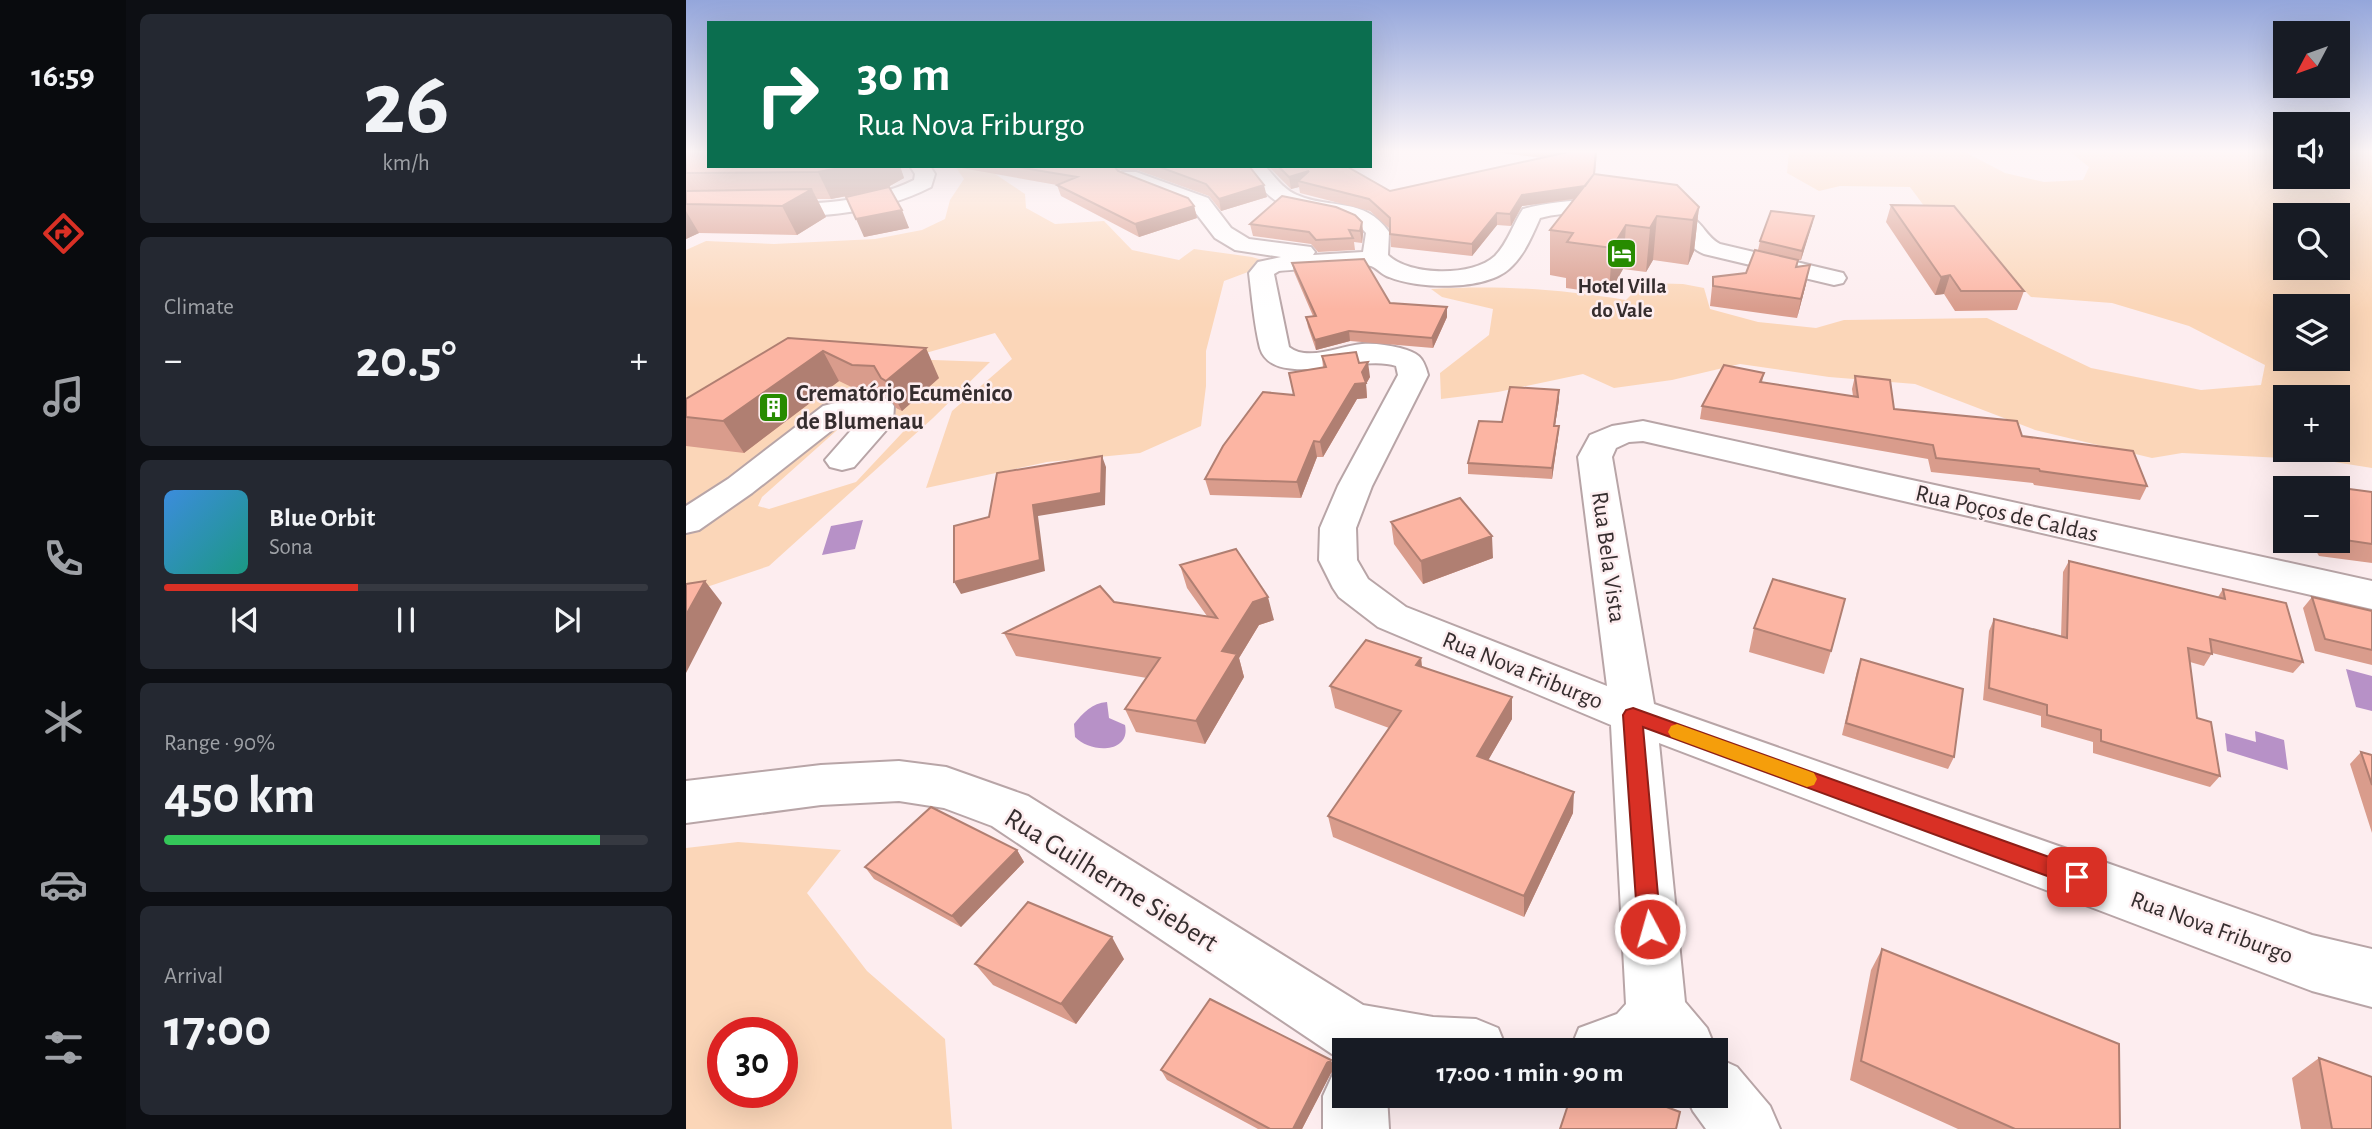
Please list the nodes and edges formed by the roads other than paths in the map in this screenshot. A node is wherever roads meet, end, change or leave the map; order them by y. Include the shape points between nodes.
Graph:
1 (865, 204) edge
2 (1201, 204) edge
3 (1303, 204) edge
4 (686, 210) edge
5 (1376, 253) junction
6 (1834, 278) dead end
7 (1643, 431) joint
8 (842, 460) dead end
9 (686, 522) edge
10 (2372, 595) edge
11 (1633, 715) junction
12 (686, 802) edge
13 (2372, 978) edge
14 (1670, 1032) edge
15 (1350, 1038) edge
16 (1634, 1038) edge
17 (1728, 1105) edge
18 (1355, 1108) edge
19 (1356, 1129) edge
20 (1747, 1129) edge

1 - 4 street
2 - 5 street via 1223,233 1243,245
3 - 5 street via 1368,220 1378,232
5 - 6 street via 1389,270 1411,277 1478,274 1506,259 1531,215 1555,207 1601,208 1684,222 1699,243 1712,250
5 - 11 street, Rua Nova Friburgo via 1278,264 1261,273 1275,349 1283,359 1303,362 1393,354 1410,361 1413,375 1338,528 1339,560 1353,588 1392,617
7 - 10 street, Rua Poços de Caldas
7 - 11 street, Rua Bela Vista via 1602,442 1595,457
8 - 9 street via 877,421 878,406 834,414
11 - 13 street, Rua Nova Friburgo via 2312,963
11 - 14 street
12 - 15 street, Rua Guilherme Siebert via 821,785 899,781 946,788 1010,811
14 - 16 street
17 - 20 street
18 - 19 street

